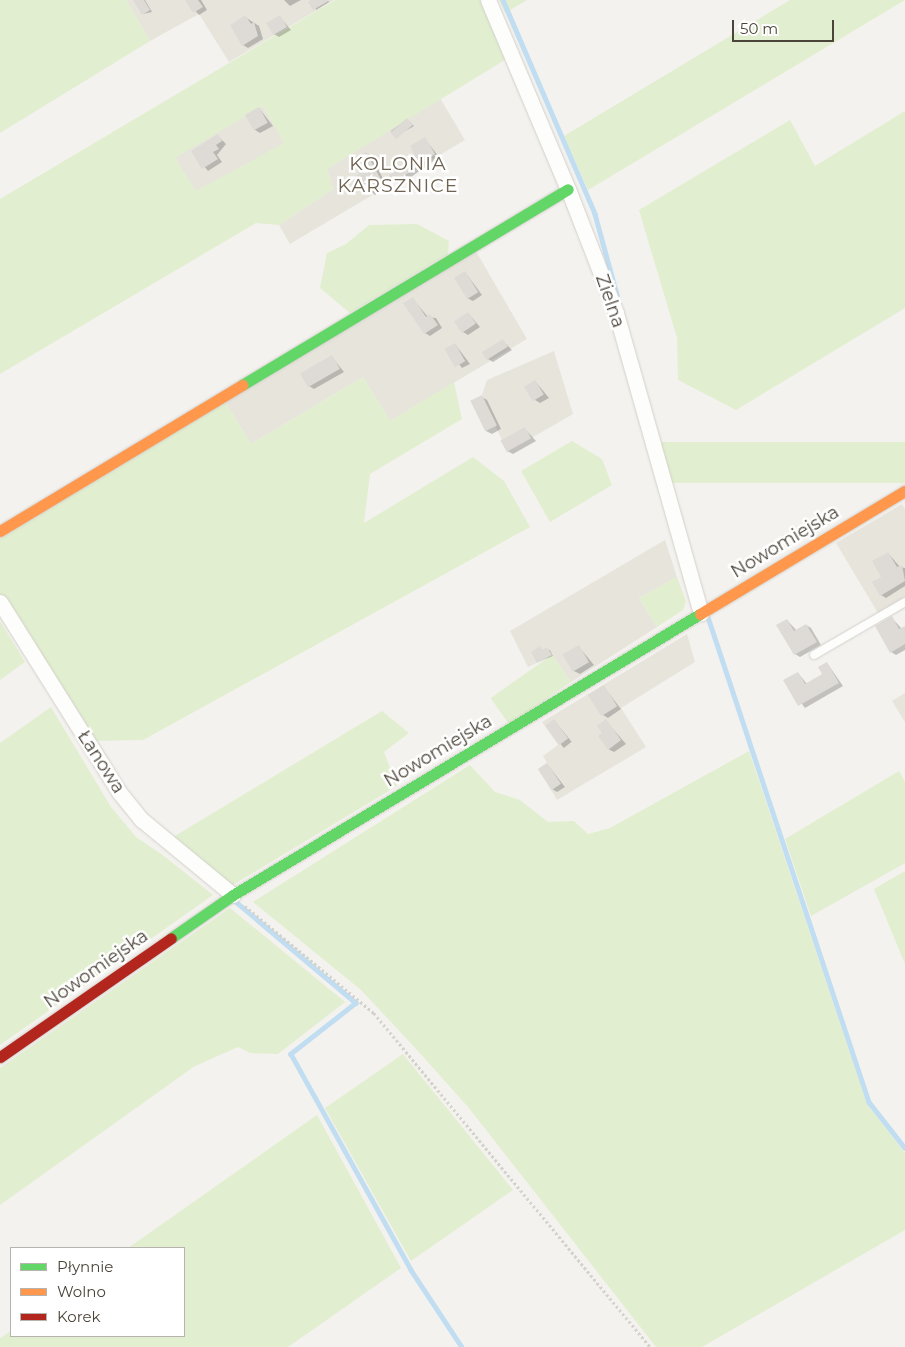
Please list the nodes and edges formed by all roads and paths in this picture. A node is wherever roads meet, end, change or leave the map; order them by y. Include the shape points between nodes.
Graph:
1 (488, 0) edge
2 (568, 189) junction
3 (905, 491) edge
4 (0, 531) edge
5 (0, 602) edge
6 (905, 602) edge
7 (705, 610) junction
8 (814, 656) dead end
9 (229, 898) junction
10 (0, 1057) edge
11 (650, 1347) edge

1 - 2 street, Zielna
2 - 4 street
2 - 7 street, Zielna via 616,312
3 - 7 street, Nowomiejska
5 - 9 street, Łanowa via 119,792 142,820
6 - 8 lane
7 - 9 street, Nowomiejska
9 - 10 street, Nowomiejska
9 - 11 path via 374,1012

